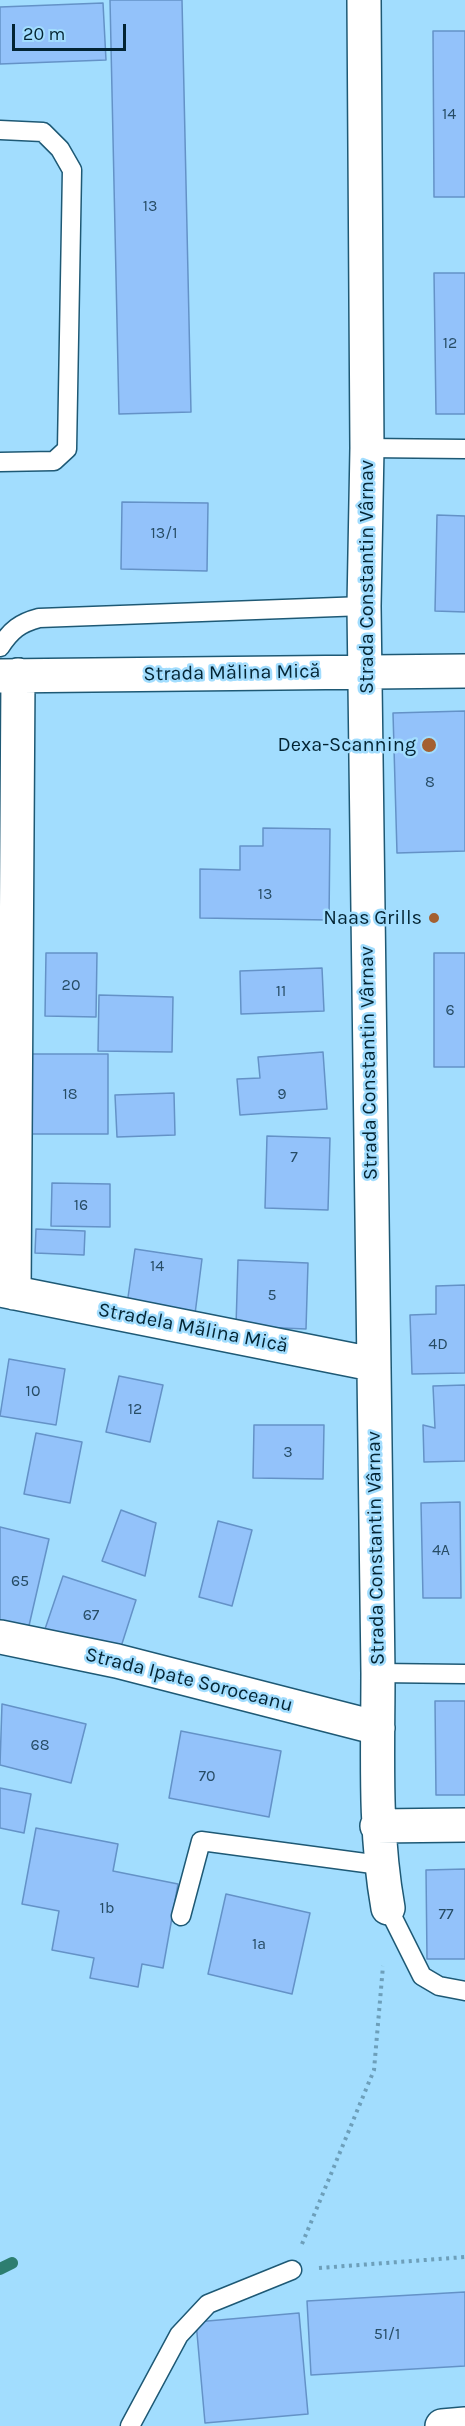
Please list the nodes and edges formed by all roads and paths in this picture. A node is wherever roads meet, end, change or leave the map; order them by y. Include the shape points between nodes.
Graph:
1 (364, 0) edge
2 (0, 130) edge
3 (368, 448) junction
4 (465, 449) edge
5 (0, 462) edge
6 (364, 606) junction
7 (0, 647) edge
8 (365, 671) junction
9 (465, 671) edge
10 (9, 676) edge
11 (7, 1291) edge
12 (372, 1364) junction
13 (0, 1637) edge
14 (378, 1673) junction
15 (465, 1674) edge
16 (378, 1728) junction
17 (465, 1825) edge
18 (377, 1826) junction
19 (380, 1865) junction
20 (388, 1908) junction
21 (181, 1916) dead end
22 (465, 1991) edge
23 (465, 2257) edge
24 (292, 2270) junction
25 (465, 2424) edge
26 (130, 2426) edge
27 (442, 2426) edge

1 - 3 street, Strada Constantin Vârnav
2 - 5 lane via 43,132 60,149 72,170 67,450 54,461
3 - 4 lane
3 - 6 street, Strada Constantin Vârnav
6 - 7 lane via 39,618 22,622
6 - 8 street, Strada Constantin Vârnav
8 - 9 street, Strada Mălina Mică
8 - 10 street, Strada Mălina Mică
8 - 12 street, Strada Constantin Vârnav
10 - 11 street, Stradela Mălina Mică
11 - 12 street, Stradela Mălina Mică
12 - 14 street, Strada Constantin Vârnav
13 - 16 street, Strada Ipate Soroceanu via 117,1661
14 - 15 lane
14 - 16 street, Strada Constantin Vârnav
16 - 18 street, Strada Constantin Vârnav
17 - 18 street
18 - 19 street, Strada Constantin Vârnav
19 - 20 street, Strada Constantin Vârnav
19 - 21 lane via 201,1841
20 - 22 lane via 422,1976 439,1986
20 - 24 path via 374,2070
23 - 24 path
24 - 26 lane via 208,2304 179,2335
25 - 27 street

